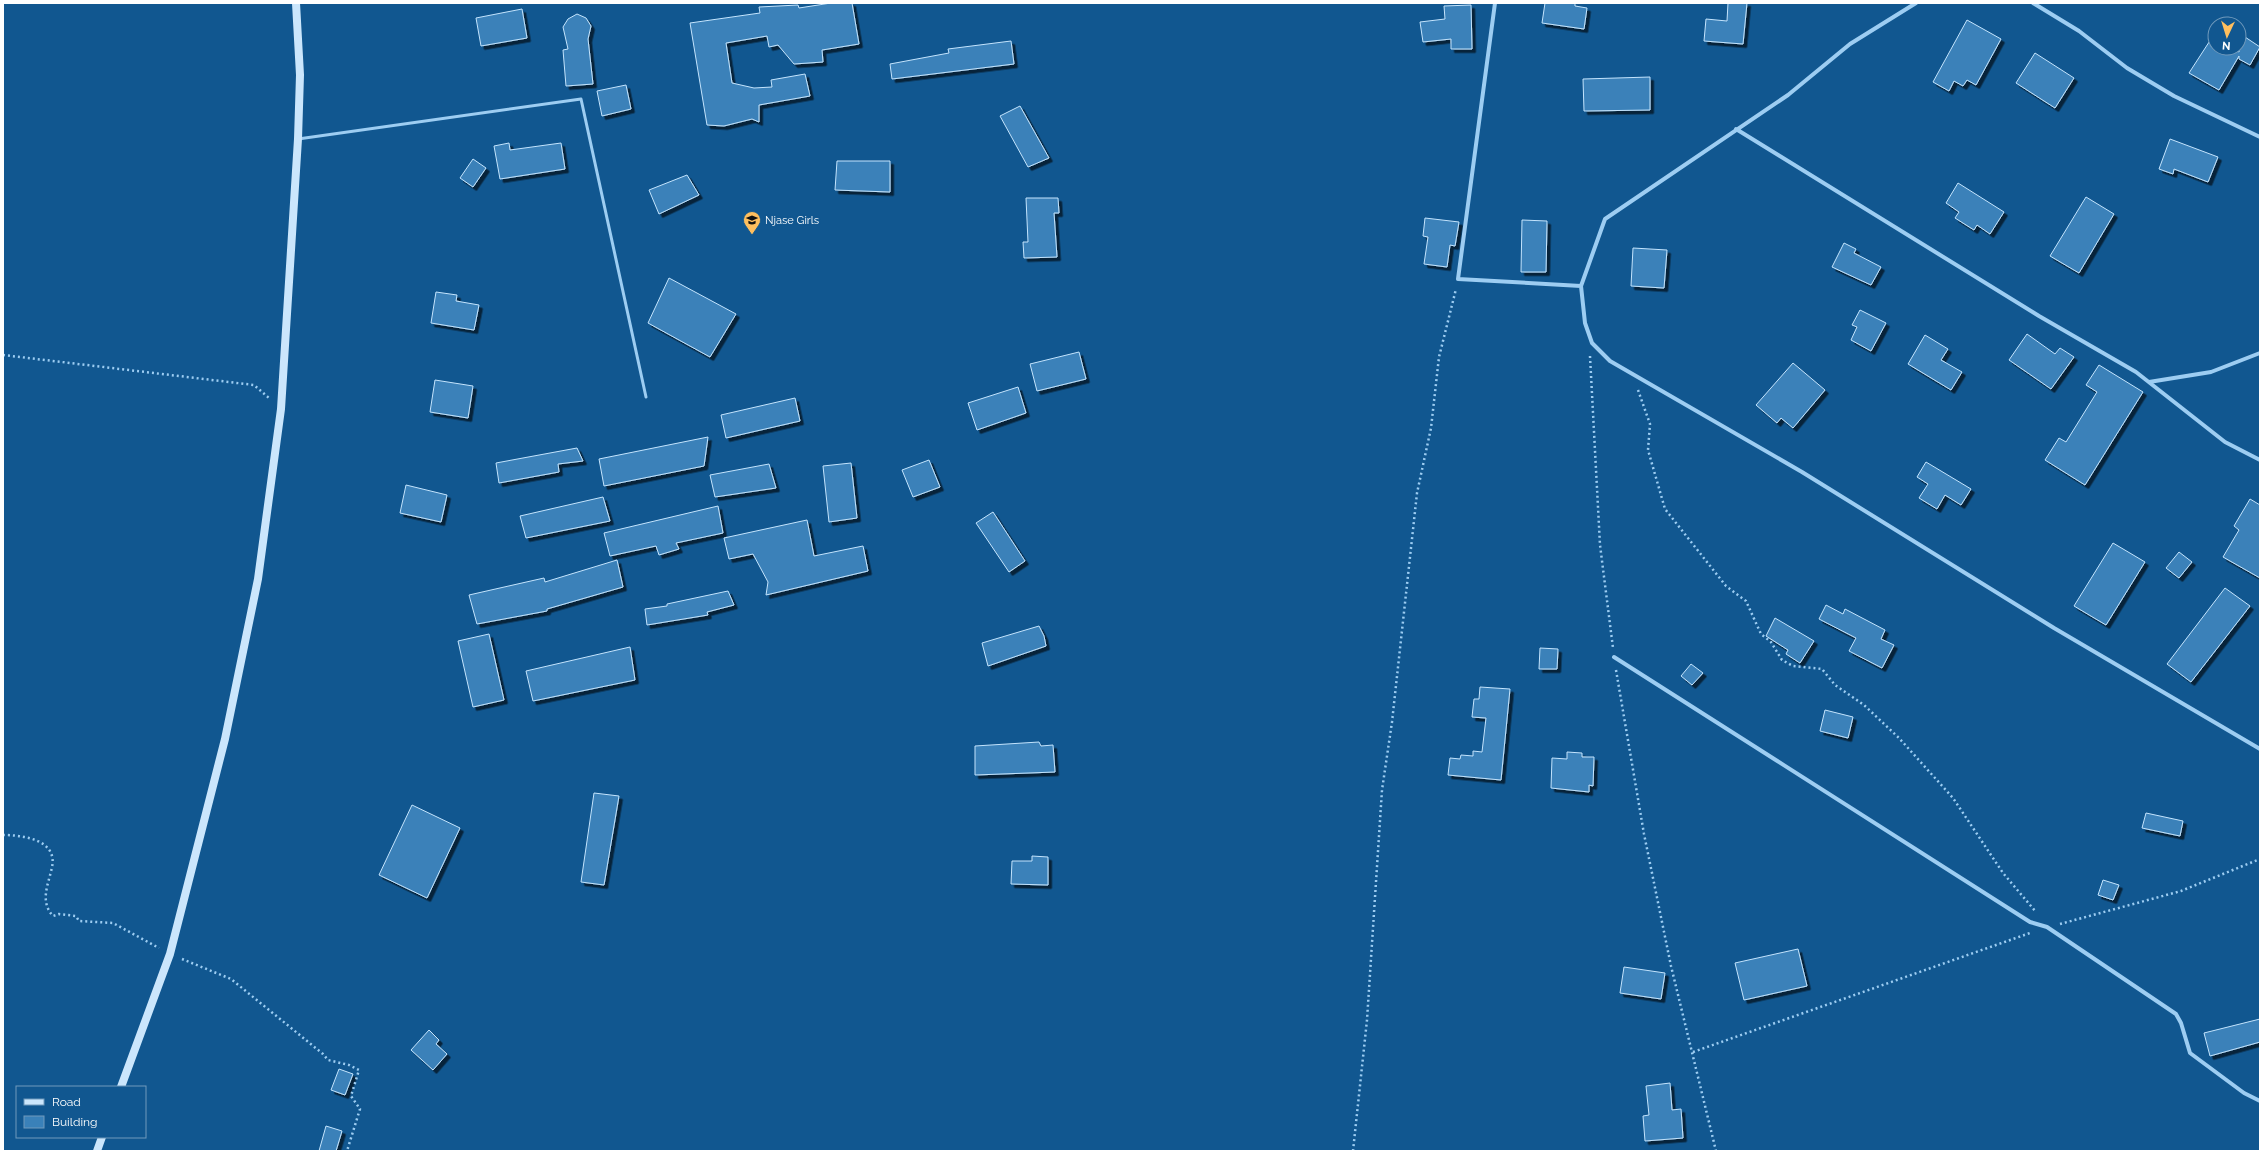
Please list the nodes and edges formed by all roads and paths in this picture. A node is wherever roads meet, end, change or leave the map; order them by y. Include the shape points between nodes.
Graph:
1 (296, 3) edge
2 (1495, 3) edge
3 (1916, 3) edge
4 (2033, 3) edge
5 (1736, 129) junction
6 (2260, 137) edge
7 (298, 139) junction
8 (1458, 279) junction
9 (1581, 286) junction
10 (2260, 353) edge
11 (3, 355) edge
12 (1590, 355) dead end
13 (1629, 372) junction
14 (2148, 382) junction
15 (646, 397) dead end
16 (281, 409) junction
17 (2260, 460) edge
18 (1614, 657) junction
19 (2260, 749) edge
20 (3, 835) edge
21 (2260, 859) edge
22 (2047, 928) junction
23 (170, 954) junction
24 (1693, 1052) junction
25 (121, 1086) edge
26 (2260, 1101) edge
27 (102, 1138) edge
28 (97, 1151) edge
29 (347, 1151) edge
30 (1353, 1151) edge
31 (1716, 1151) edge

1 - 7 main road via 300,75
2 - 8 street
3 - 5 street via 1850,44 1788,95
4 - 6 street via 2079,31 2127,68 2231,125 2244,128
5 - 9 street via 1606,219
5 - 14 street via 2039,316 2136,372
7 - 15 lane via 581,99
7 - 16 main road
8 - 9 street
8 - 30 path via 1439,357 1431,428 1416,493 1392,722 1382,790 1367,1020
9 - 13 street via 1585,323 1592,343 1610,361
10 - 14 street via 2211,372
11 - 16 path via 254,385
12 - 18 path via 1600,545
13 - 19 street via 1802,472 2054,628
13 - 22 path via 1643,399 1650,424 1648,450 1665,509 1726,586 1746,601 1761,634 1771,642 1782,660 1793,666 1822,669 1835,685 1864,705 1909,749 1953,798 2003,873
14 - 17 street via 2225,442
16 - 23 main road via 258,579 227,731
18 - 22 street via 2030,922
18 - 24 path via 1644,834 1671,966
20 - 23 path via 30,837 50,850 53,866 46,885 46,901 53,916 71,915 76,916 79,921 113,923
21 - 22 path via 2181,891
22 - 24 path
22 - 26 street via 2176,1014 2190,1052 2244,1093
23 - 25 main road
23 - 29 path via 231,979 324,1054 328,1060 359,1070 351,1096 360,1109
24 - 31 path
27 - 28 main road

